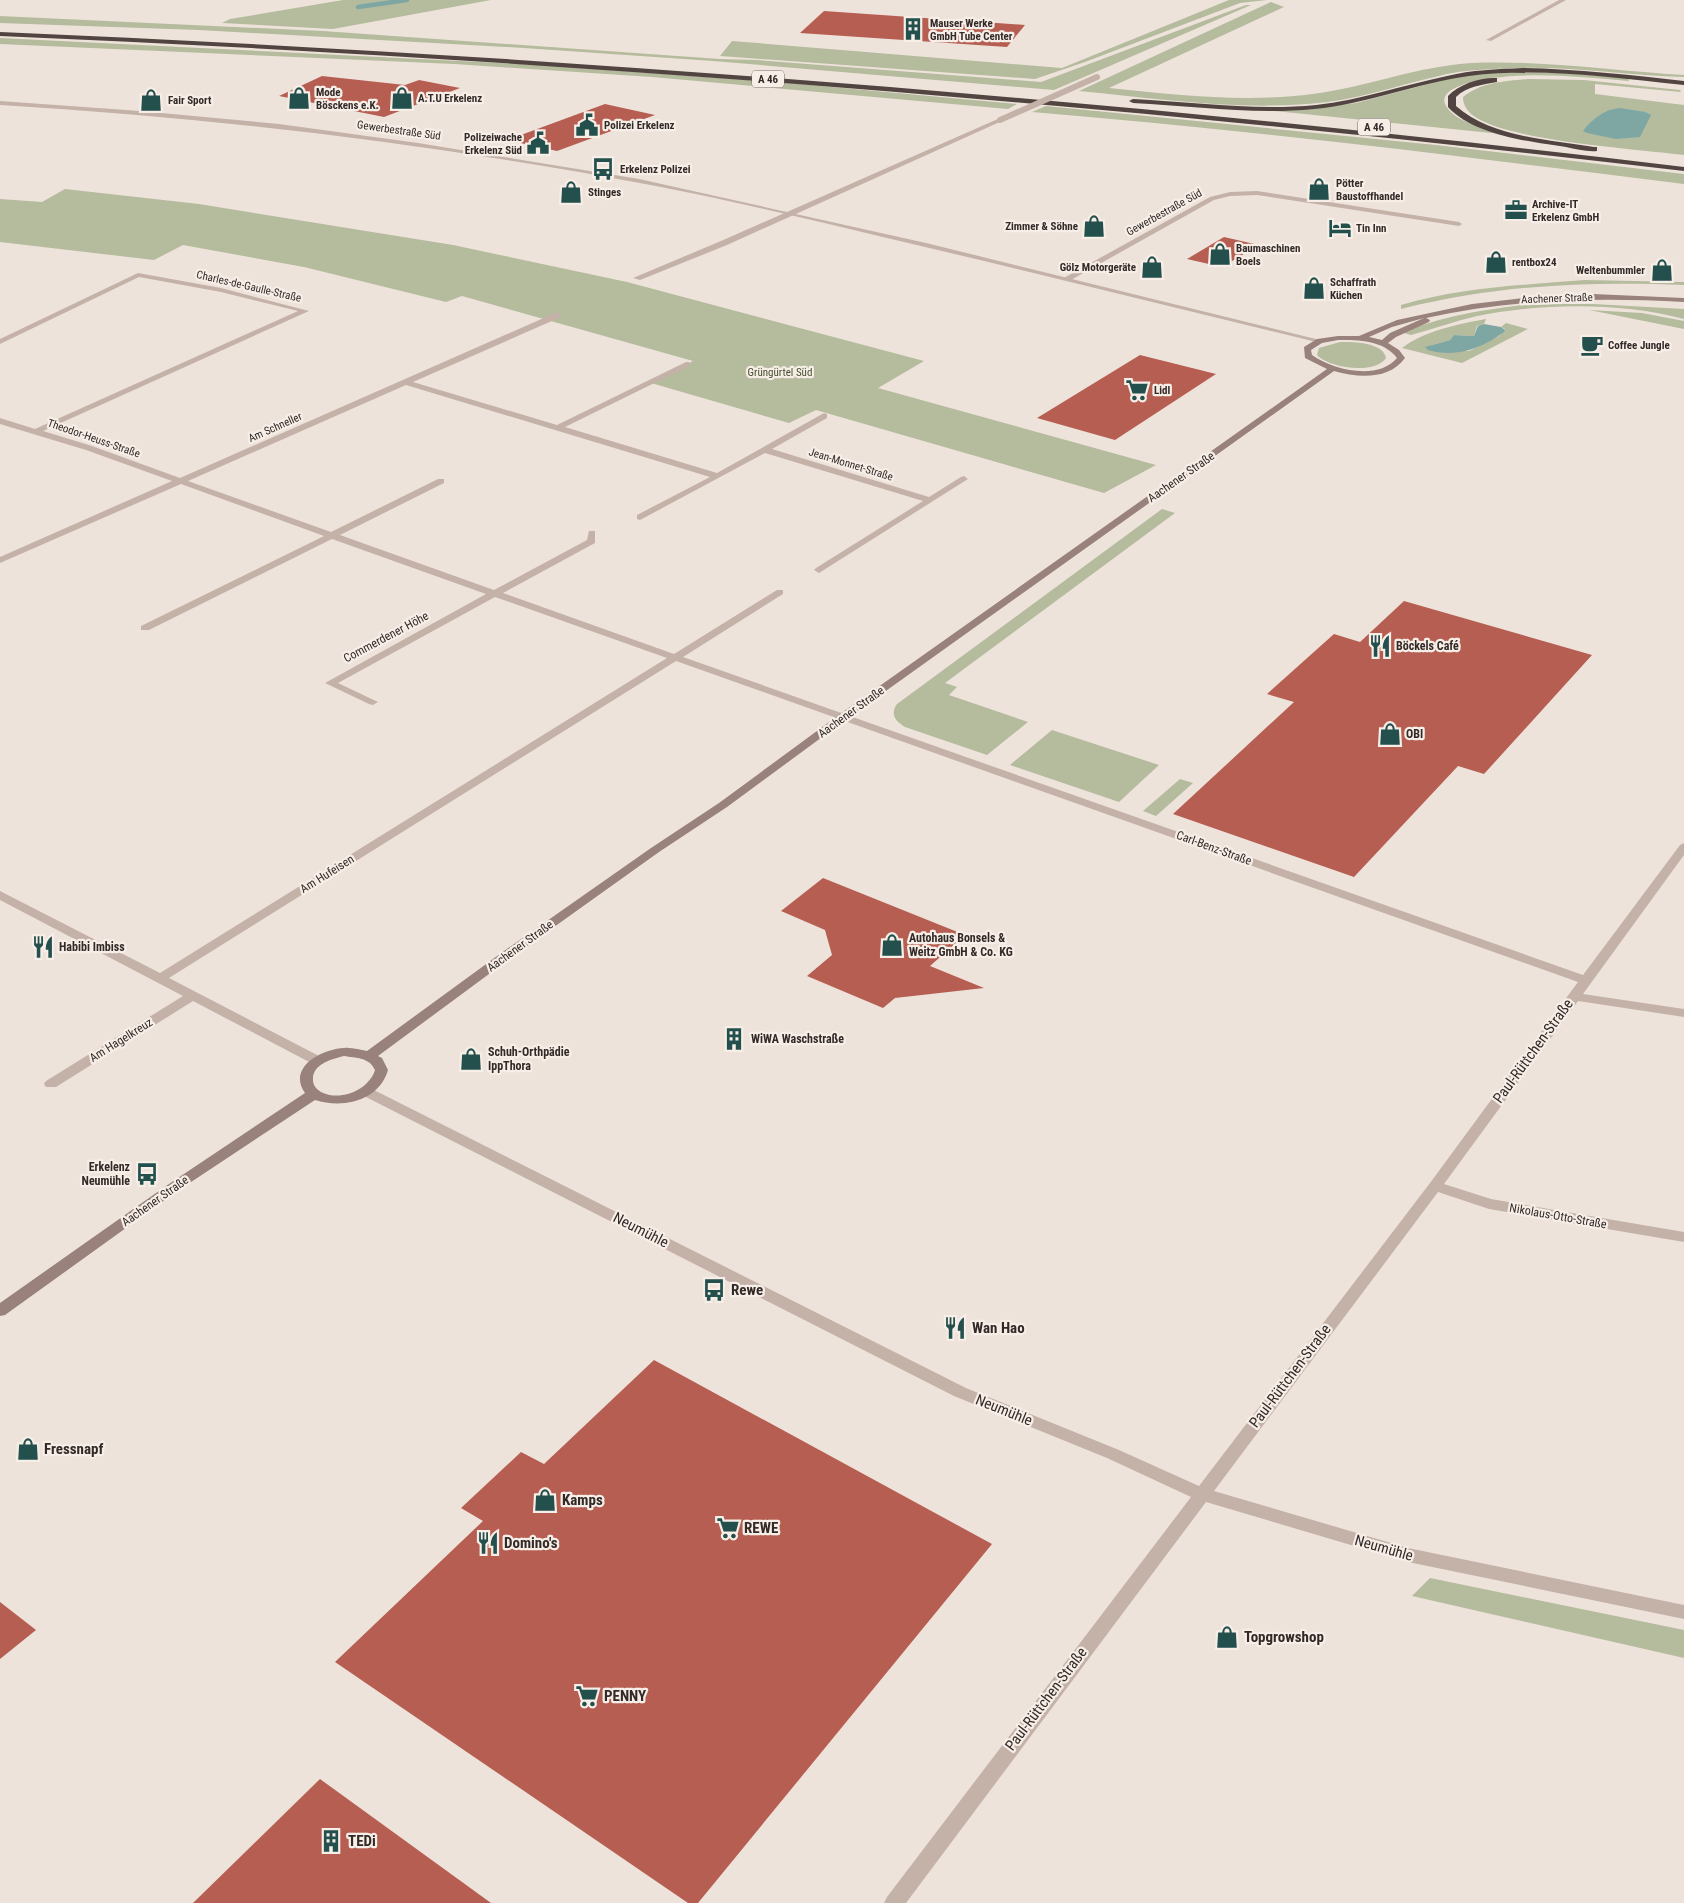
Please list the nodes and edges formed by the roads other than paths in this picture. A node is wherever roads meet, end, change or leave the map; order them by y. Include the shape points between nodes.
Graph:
1 (1563, 0) edge
2 (0, 28) edge
3 (0, 34) edge
4 (1490, 40) dead end
5 (1097, 77) dead end
6 (1684, 81) edge
7 (1655, 82) junction
8 (1684, 88) edge
9 (1075, 97) dead end
10 (0, 103) edge
11 (1625, 155) junction
12 (1684, 162) edge
13 (1684, 170) edge
14 (790, 214) junction
15 (1459, 224) dead end
16 (637, 278) dead end
17 (1066, 279) junction
18 (1684, 299) edge
19 (1446, 311) junction
20 (558, 314) dead end
21 (1360, 339) junction
22 (1320, 341) junction
23 (0, 342) edge
24 (1382, 344) junction
25 (686, 364) dead end
26 (1332, 369) junction
27 (406, 382) junction
28 (824, 416) dead end
29 (0, 421) edge
30 (557, 428) junction
31 (36, 431) junction
32 (765, 450) junction
33 (718, 476) junction
34 (964, 479) dead end
35 (179, 481) junction
36 (441, 481) dead end
37 (930, 500) junction
38 (640, 517) dead end
39 (592, 533) dead end
40 (334, 535) junction
41 (0, 560) edge
42 (819, 570) dead end
43 (780, 592) dead end
44 (495, 594) junction
45 (145, 628) dead end
46 (675, 657) junction
47 (373, 702) dead end
48 (844, 716) junction
49 (1684, 847) edge
50 (0, 895) edge
51 (159, 979) junction
52 (1585, 980) junction
53 (192, 996) junction
54 (1573, 996) junction
55 (1684, 1013) edge
56 (370, 1055) junction
57 (318, 1061) junction
58 (51, 1084) dead end
59 (368, 1092) junction
60 (314, 1094) junction
61 (1434, 1186) junction
62 (1684, 1237) edge
63 (0, 1311) edge
64 (1201, 1494) junction
65 (1684, 1612) edge
66 (894, 1903) edge

1 - 4 street
2 - 9 highway, A 46 via 426,48
3 - 13 highway, A 46 via 413,54 824,84 1278,125
5 - 14 street, bridge
6 - 7 highway
7 - 8 highway
7 - 11 highway via 1520,77 1475,83 1452,96 1455,111 1483,126
7 - 11 highway, A 46 via 1530,70 1472,73 1360,101 1312,107 1253,108 1123,101
10 - 14 street, Gewerbestraße Süd via 150,114 468,151 686,190
11 - 12 highway, A 46
14 - 16 street
14 - 17 street, Gewerbestraße Süd
15 - 17 street, Gewerbestraße Süd via 1258,194 1230,194 1212,198
17 - 22 street, Gewerbestraße Süd
18 - 19 main road, Aachener Straße via 1572,296 1499,301
19 - 21 main road, Aachener Straße via 1402,320
19 - 24 main road, Aachener Straße via 1392,335
20 - 27 street, Am Schneller
21 - 22 main road, Aachener Straße
21 - 24 main road, Aachener Straße
22 - 26 main road, Aachener Straße via 1308,349 1308,356
23 - 31 street, Charles-de-Gaulle-Straße via 138,274 305,310
24 - 26 main road, Aachener Straße via 1395,350 1401,358 1391,368 1364,372
25 - 30 street
26 - 48 main road, Aachener Straße
27 - 30 street
27 - 35 street, Am Schneller
28 - 32 street, Jean-Monnet-Straße
29 - 31 street, Theodor-Heuss-Straße
30 - 33 street
31 - 35 street, Theodor-Heuss-Straße
32 - 33 street, Jean-Monnet-Straße
32 - 37 street, Jean-Monnet-Straße
33 - 38 street, Jean-Monnet-Straße
34 - 37 street
35 - 40 street
35 - 41 street, Am Schneller
36 - 40 street
37 - 42 street
39 - 44 street, Commerdener Höhe via 592,541
40 - 44 street
40 - 45 street
43 - 46 street
44 - 46 street
44 - 47 street, Commerdener Höhe via 330,683
46 - 48 street
46 - 51 street, Am Hufeisen
48 - 52 street, Carl-Benz-Straße
48 - 56 main road, Aachener Straße
49 - 52 street, Paul-Rüttchen-Straße
50 - 51 street
51 - 53 street
52 - 54 street, Paul-Rüttchen-Straße
53 - 57 street
53 - 58 street, Am Hagelkreuz
54 - 55 street
54 - 61 street, Paul-Rüttchen-Straße
56 - 57 main road via 344,1052
56 - 59 main road via 381,1066 382,1072
57 - 60 main road via 310,1067 305,1082 307,1089
59 - 60 main road via 339,1100
59 - 64 street, Neumühle via 960,1392
60 - 63 main road, Aachener Straße via 171,1189
61 - 62 street, Nikolaus-Otto-Straße via 1489,1204
61 - 64 street, Paul-Rüttchen-Straße
64 - 65 street, Neumühle via 1408,1555
64 - 66 street, Paul-Rüttchen-Straße

